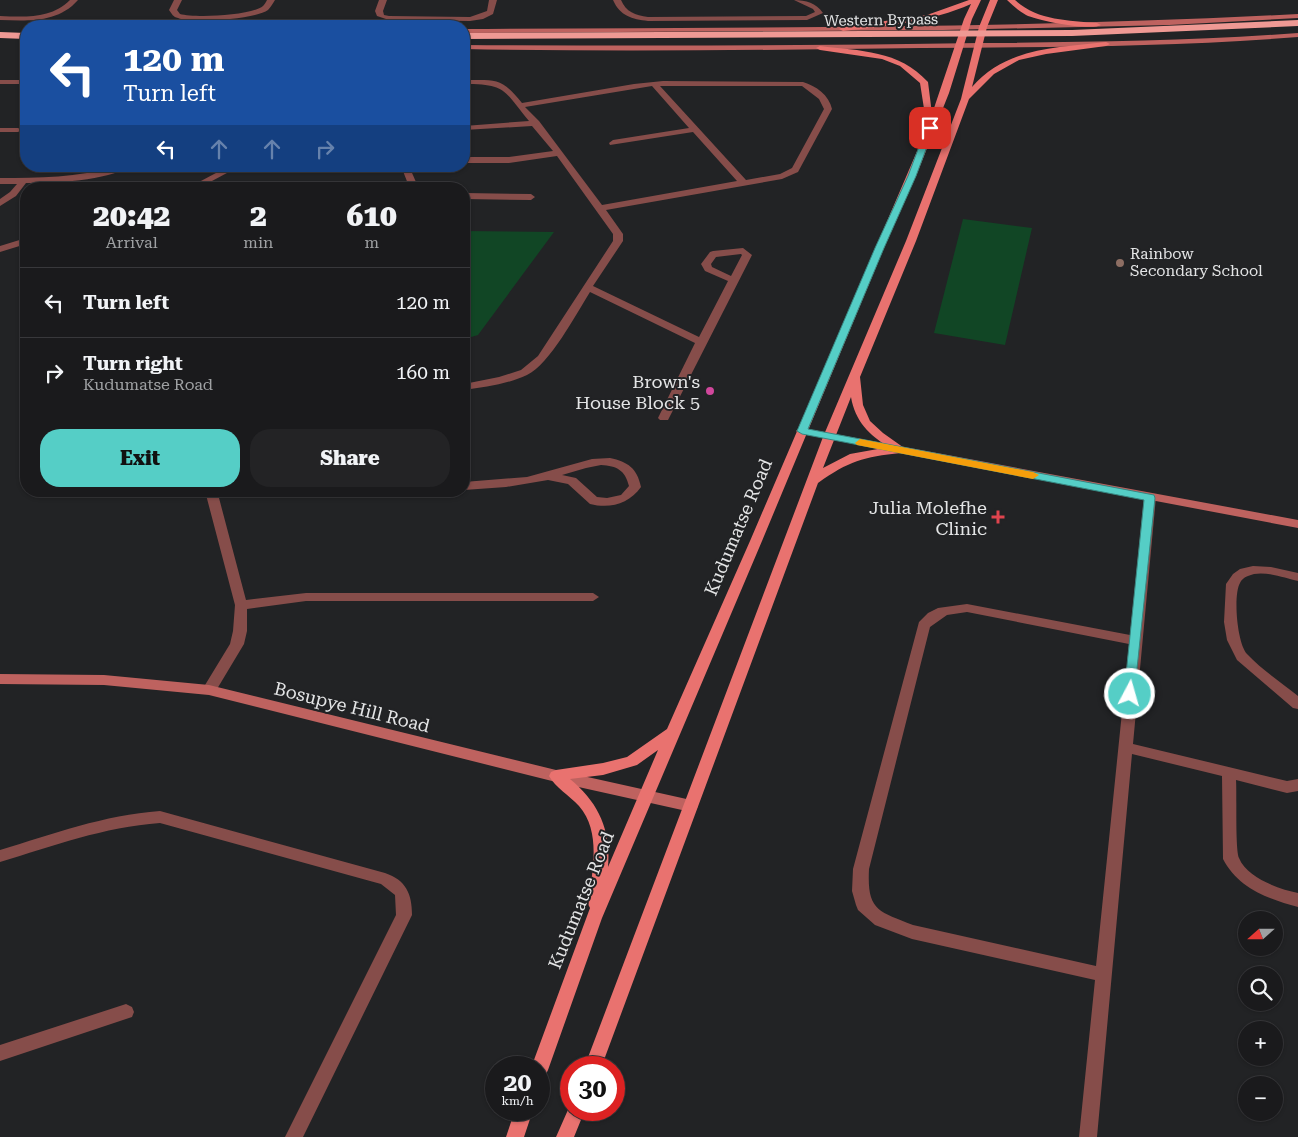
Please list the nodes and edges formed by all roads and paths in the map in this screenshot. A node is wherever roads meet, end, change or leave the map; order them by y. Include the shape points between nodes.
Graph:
1 (74, 0) edge
2 (178, 0) edge
3 (271, 0) edge
4 (383, 0) edge
5 (493, 0) edge
6 (617, 0) edge
7 (798, 0) edge
8 (976, 0) edge
9 (994, 0) edge
10 (1011, 0) edge
11 (1298, 16) edge
12 (0, 18) edge
13 (1298, 23) edge
14 (1097, 25) junction
15 (1042, 26) junction
16 (965, 27) junction
17 (983, 27) junction
18 (907, 28) junction
19 (1262, 28) junction
20 (1298, 28) edge
21 (843, 29) junction
22 (470, 31) edge
23 (1298, 35) edge
24 (0, 36) edge
25 (20, 36) edge
26 (470, 36) edge
27 (470, 41) edge
28 (0, 42) edge
29 (20, 42) edge
30 (1058, 44) junction
31 (1106, 44) junction
32 (910, 46) junction
33 (960, 46) junction
34 (979, 46) junction
35 (470, 47) edge
36 (820, 48) junction
37 (0, 82) edge
38 (20, 82) edge
39 (470, 82) edge
40 (654, 84) junction
41 (965, 99) junction
42 (522, 105) junction
43 (536, 123) junction
44 (470, 128) edge
45 (930, 128) junction
46 (695, 129) junction
47 (0, 130) edge
48 (18, 130) dead end
49 (613, 143) dead end
50 (559, 153) junction
51 (470, 160) edge
52 (106, 172) edge
53 (224, 172) edge
54 (0, 181) edge
55 (23, 182) joint
56 (204, 182) edge
57 (743, 182) junction
58 (20, 186) edge
59 (470, 196) edge
60 (531, 197) dead end
61 (0, 203) edge
62 (600, 208) junction
63 (20, 243) edge
64 (0, 249) edge
65 (733, 280) dead end
66 (589, 288) junction
67 (701, 342) junction
68 (855, 373) junction
69 (470, 386) edge
70 (664, 418) dead end
71 (802, 431) junction
72 (830, 437) junction
73 (901, 450) junction
74 (547, 476) junction
75 (813, 481) junction
76 (470, 486) edge
77 (213, 497) edge
78 (1150, 498) junction
79 (1298, 524) edge
80 (1298, 577) edge
81 (593, 598) dead end
82 (242, 605) junction
83 (1135, 640) junction
84 (0, 679) edge
85 (209, 690) junction
86 (1298, 704) edge
87 (672, 732) junction
88 (1125, 747) junction
89 (1230, 774) junction
90 (556, 776) junction
91 (1298, 785) edge
92 (647, 795) junction
93 (691, 806) junction
94 (0, 856) edge
95 (1298, 900) edge
96 (594, 918) junction
97 (1103, 975) junction
98 (126, 1012) dead end
99 (0, 1053) edge
100 (544, 1056) edge
101 (597, 1056) edge
102 (520, 1121) edge
103 (572, 1121) edge
104 (294, 1137) edge
105 (514, 1137) edge
106 (565, 1137) edge
107 (1088, 1137) edge

1 - 12 street via 57,14 29,19
2 - 3 street via 173,10 175,14 200,18 244,15 266,8
4 - 5 street via 378,11 381,16 390,18 480,17 490,12
6 - 7 street via 628,14 648,19 807,18 819,13 816,8
8 - 16 main road, Kudumatse Road
8 - 21 main road via 938,16
9 - 17 main road
10 - 14 main road via 1028,13 1048,20
11 - 14 street
13 - 19 highway, Western Bypass
14 - 15 street
15 - 17 street
15 - 30 street via 1025,29 1023,35
16 - 17 street
16 - 18 street
16 - 33 main road, Kudumatse Road
17 - 34 main road
18 - 21 street
18 - 32 street via 923,33 927,38
19 - 20 highway, Western Bypass
19 - 26 highway, Western Bypass
19 - 27 highway, Western Bypass via 1118,37
21 - 22 street
23 - 31 street
24 - 25 highway
28 - 29 highway
30 - 31 street
30 - 34 street
31 - 41 main road via 1010,61 992,71
32 - 33 street
32 - 36 street
33 - 34 street
33 - 45 main road, Kudumatse Road
34 - 41 main road
35 - 36 street
36 - 45 main road via 883,57 904,64 924,82
37 - 38 street
39 - 42 street via 499,84
40 - 42 street
40 - 46 street
40 - 57 street via 803,84 828,103 828,109 795,170 782,176
41 - 68 main road via 911,241
42 - 43 street
43 - 44 street
43 - 50 street
45 - 71 main road, Kudumatse Road
46 - 49 street
46 - 57 street
47 - 48 street
50 - 51 street via 509,160
50 - 62 street
52 - 55 street via 62,180
53 - 56 street
54 - 55 street
57 - 62 street
58 - 61 street
59 - 60 street
62 - 66 street via 618,234 618,241
63 - 64 street
65 - 67 street
66 - 67 street
66 - 69 street via 542,358 526,372
67 - 70 street
68 - 72 main road
68 - 73 main road via 856,404 863,420 873,432
71 - 72 street
71 - 87 main road, Kudumatse Road
72 - 73 street
72 - 75 main road
73 - 75 main road via 853,456 838,462
73 - 78 street
74 - 74 street via 603,461 621,464 632,474 636,487 625,498 594,501 572,481
74 - 76 street via 493,486
75 - 93 main road
77 - 82 street
78 - 79 street
78 - 83 street
80 - 86 street via 1249,570 1235,578 1230,635 1242,657
81 - 82 street via 306,597
82 - 85 street via 237,644
83 - 88 street
83 - 97 street via 966,608 949,609 931,616 924,625 862,869 860,891 864,905 881,920 912,932
84 - 85 street, Bosupye Hill Road via 114,680
85 - 90 street, Bosupye Hill Road
87 - 90 main road via 632,761
87 - 92 main road, Kudumatse Road
88 - 89 street
88 - 97 street
89 - 91 street via 1288,787
89 - 95 street via 1231,859 1253,883 1272,894
90 - 92 street, Bosupye Hill Road
90 - 96 main road via 582,797 599,825 600,868
92 - 93 street, Bosupye Hill Road
92 - 96 main road, Kudumatse Road
93 - 101 main road
94 - 104 street via 116,822 160,817 385,879 396,885 404,895 404,915
96 - 100 main road, Kudumatse Road
97 - 107 street
98 - 99 street
102 - 105 main road
103 - 106 main road

